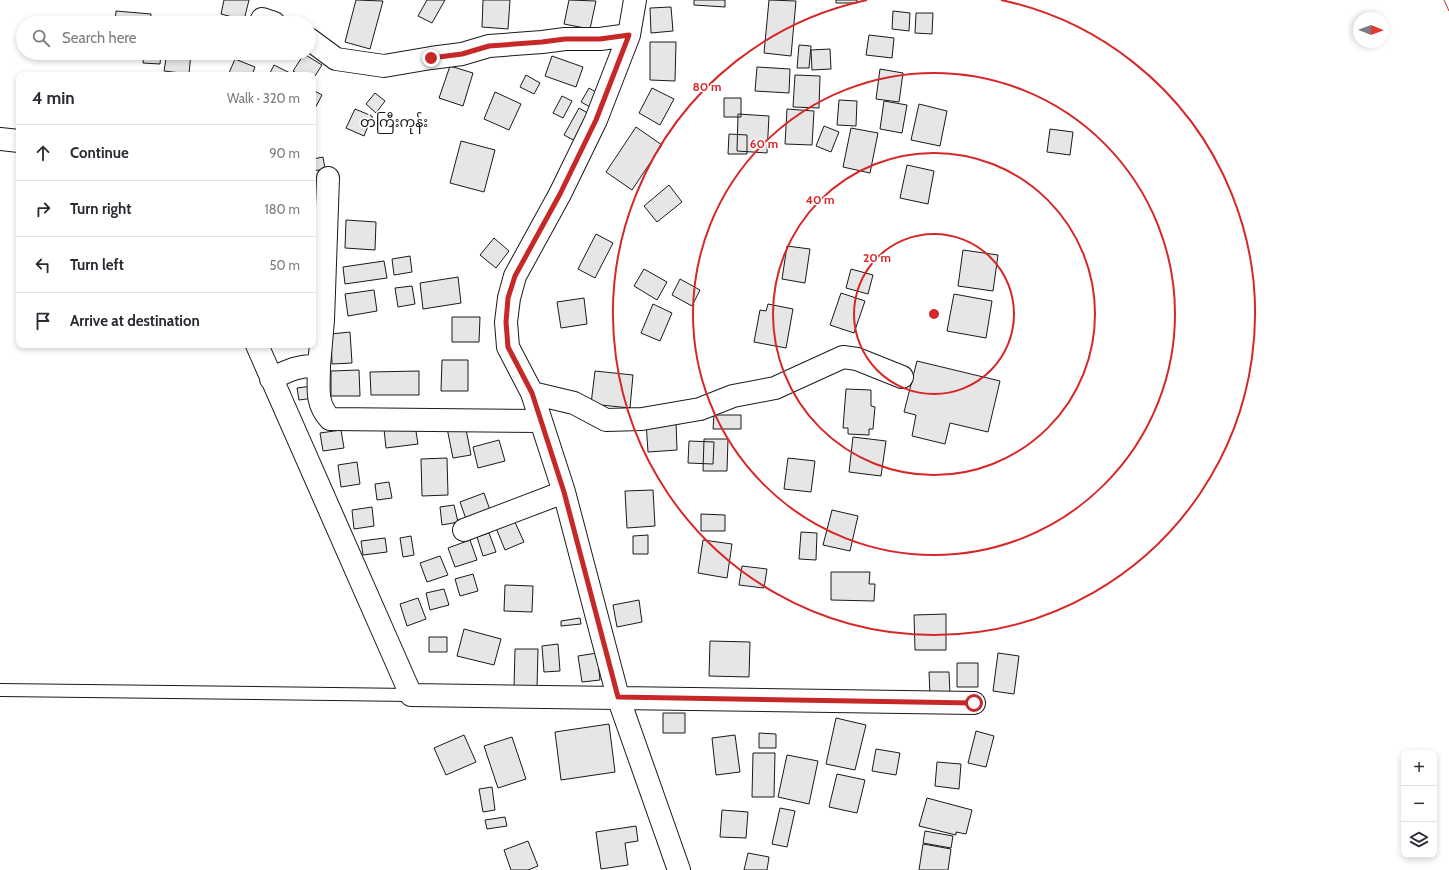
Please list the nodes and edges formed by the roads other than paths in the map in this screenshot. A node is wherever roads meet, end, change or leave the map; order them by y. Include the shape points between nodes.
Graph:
1 (635, 0) edge
2 (629, 35) junction
3 (316, 44) edge
4 (0, 139) edge
5 (16, 141) edge
6 (328, 178) dead end
7 (257, 348) edge
8 (319, 366) junction
9 (902, 377) dead end
10 (271, 379) junction
11 (532, 393) junction
12 (541, 421) junction
13 (564, 492) junction
14 (464, 530) dead end
15 (0, 690) edge
16 (410, 695) junction
17 (618, 697) junction
18 (974, 703) dead end
19 (679, 870) edge

1 - 2 street
2 - 3 street via 489,46 462,54 384,66 336,59
2 - 11 street via 596,120 560,194 515,276 508,298 508,347
4 - 5 street
6 - 8 street
7 - 10 street
8 - 10 street via 292,369
8 - 12 street via 319,400 330,419
9 - 11 street via 857,359 843,357 775,388 733,396 700,409 642,419 606,420 574,403
10 - 16 street
11 - 12 street
12 - 13 street
13 - 14 street
13 - 17 street
15 - 16 lane
16 - 17 street
17 - 18 street
17 - 19 street

